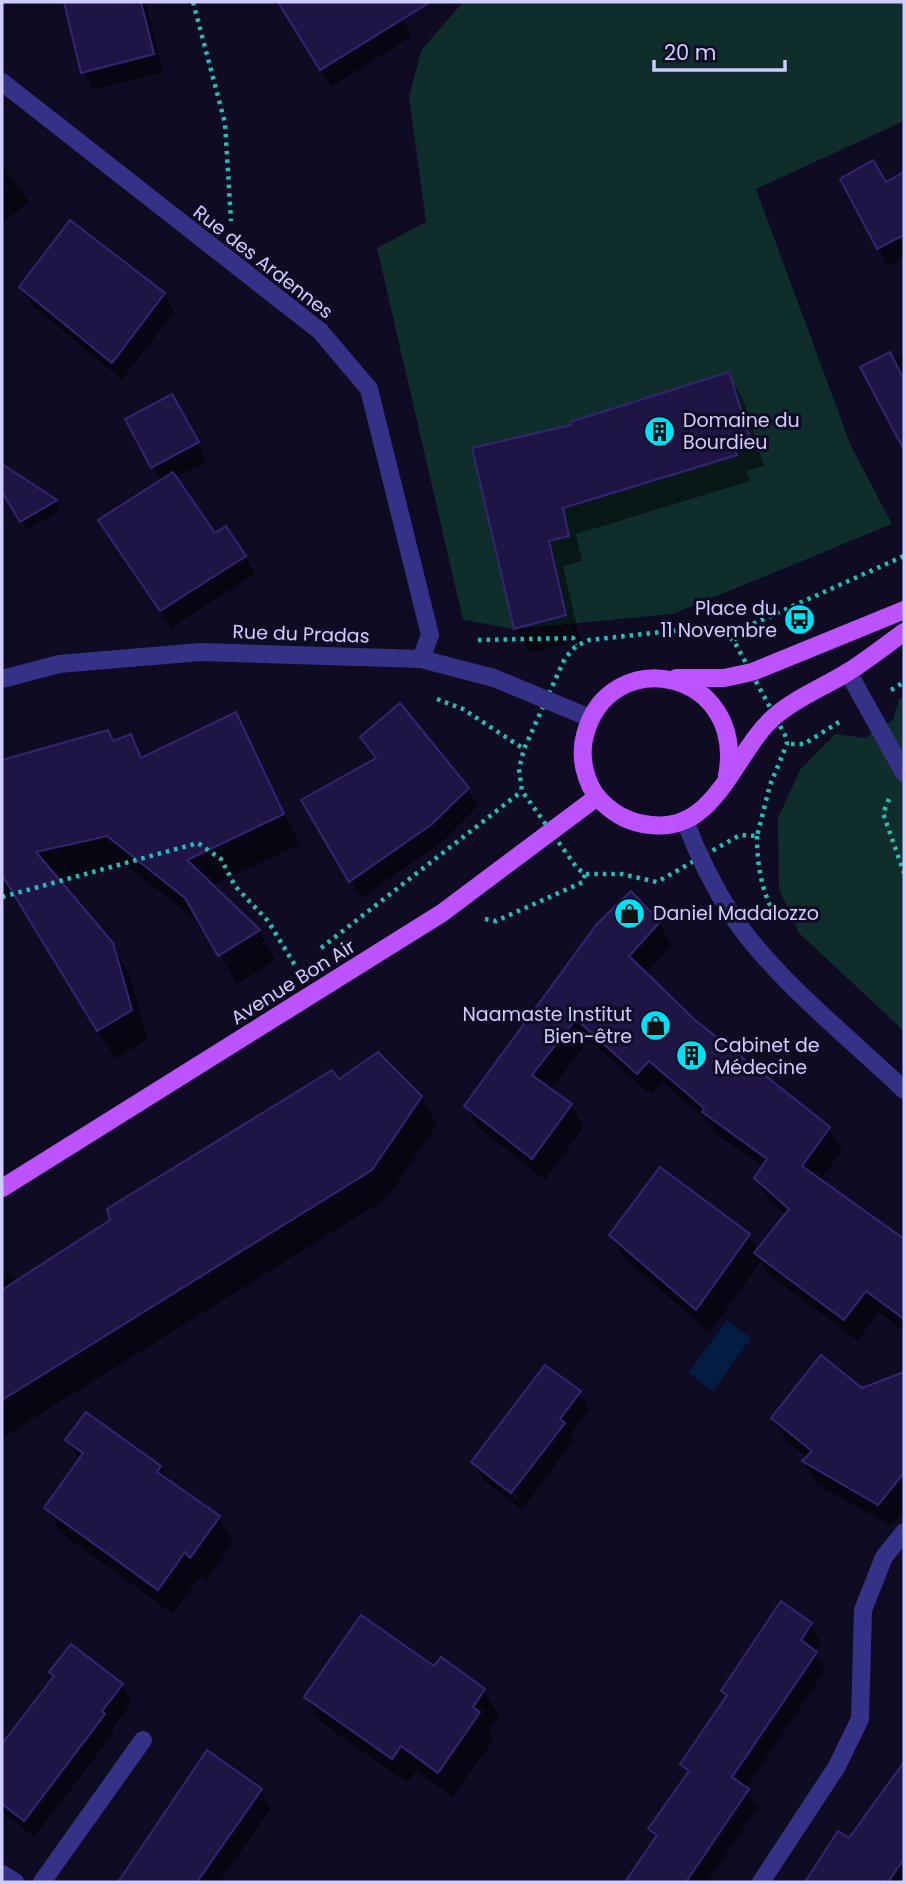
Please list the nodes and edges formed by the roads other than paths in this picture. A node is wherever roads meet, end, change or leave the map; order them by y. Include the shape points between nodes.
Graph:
1 (2, 82) edge
2 (904, 610) edge
3 (904, 632) edge
4 (421, 659) junction
5 (848, 672) junction
6 (667, 678) junction
7 (2, 679) edge
8 (590, 718) junction
9 (904, 773) edge
10 (727, 776) junction
11 (597, 797) junction
12 (685, 821) junction
13 (904, 1090) edge
14 (2, 1188) edge
15 (904, 1532) edge
16 (143, 1740) dead end
17 (2, 1874) edge
18 (15, 1882) edge
19 (43, 1882) edge
20 (761, 1882) edge

1 - 4 street, Rue des Ardennes via 320,331 369,389 430,635
2 - 6 main road via 752,672 724,678
3 - 5 main road
4 - 7 street, Rue du Pradas via 201,652 59,664
4 - 8 street, Rue du Pradas via 494,678
5 - 9 street
5 - 10 main road via 775,716
6 - 8 main road via 644,679 622,687 604,699
6 - 10 main road via 687,685 720,713 731,755
8 - 11 main road via 582,758
10 - 12 main road via 703,810
11 - 12 main road via 615,814 637,823 661,826
11 - 14 main road, Avenue Bon Air via 442,913
12 - 13 street via 735,920 775,967
15 - 20 street via 884,1557 863,1610 860,1719 836,1768
16 - 19 street
17 - 18 street

